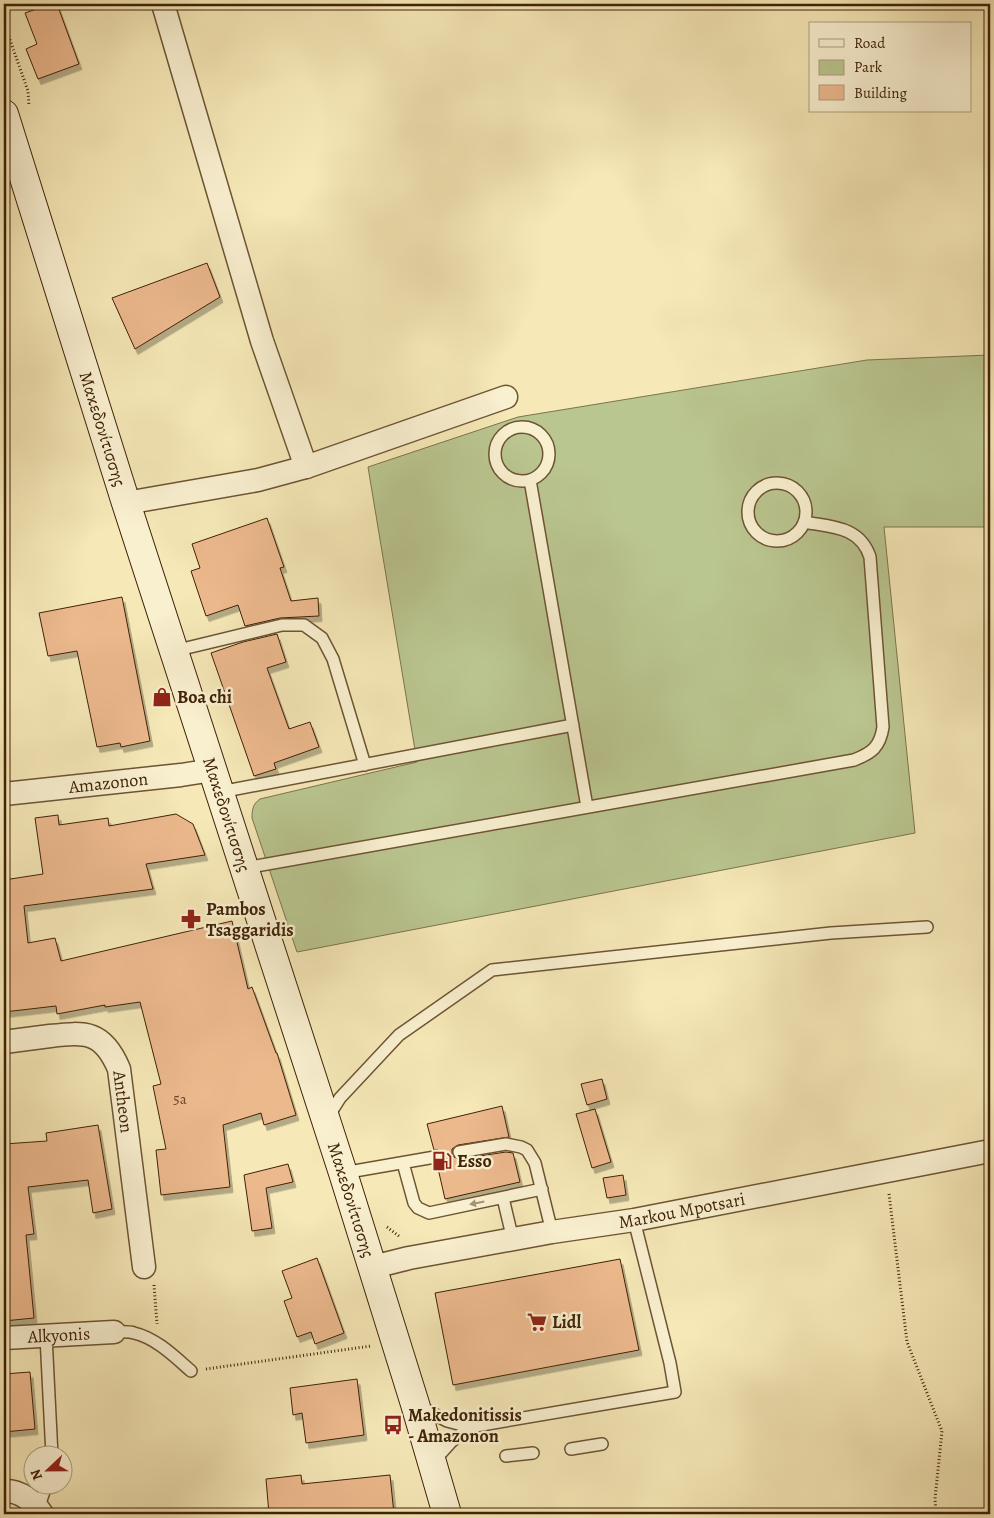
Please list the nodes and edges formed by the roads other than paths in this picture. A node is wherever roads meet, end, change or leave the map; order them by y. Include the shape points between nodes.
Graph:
1 (163, 4) edge
2 (4, 114) edge
3 (506, 397) dead end
4 (306, 467) junction
5 (530, 480) junction
6 (126, 503) junction
7 (804, 522) junction
8 (174, 651) junction
9 (573, 725) junction
10 (364, 765) junction
11 (217, 781) junction
12 (4, 794) edge
13 (587, 807) junction
14 (245, 868) junction
15 (927, 927) dead end
16 (4, 1042) edge
17 (326, 1121) junction
18 (990, 1151) edge
19 (459, 1152) dead end
20 (435, 1157) dead end
21 (403, 1163) junction
22 (343, 1173) junction
23 (542, 1189) junction
24 (503, 1198) junction
25 (634, 1220) junction
26 (552, 1232) junction
27 (513, 1240) junction
28 (144, 1267) road end
29 (373, 1267) junction
30 (114, 1332) joint
31 (46, 1336) junction
32 (4, 1338) edge
33 (191, 1371) road end
34 (415, 1404) junction
35 (470, 1427) junction
36 (602, 1444) dead end
37 (52, 1446) edge
38 (570, 1449) dead end
39 (533, 1453) dead end
40 (506, 1456) dead end
41 (433, 1462) junction
42 (4, 1491) edge
43 (44, 1496) edge
44 (40, 1512) edge
45 (447, 1514) edge

1 - 4 street via 262,341
2 - 6 main road, Μακεδονίτισσης
3 - 4 street
4 - 6 street via 258,480
5 - 5 lane via 509,478 496,462 498,441 514,428 534,430 548,446 546,466
5 - 9 lane
6 - 8 main road, Μακεδονίτισσης
7 - 7 lane via 793,536 777,541 768,539 754,530 748,505 764,486 781,483 802,497
7 - 13 lane via 852,533 864,543 870,556 883,727 878,746 854,760
8 - 10 lane via 282,625 304,625 322,638 334,659
8 - 11 main road, Μακεδονίτισσης
9 - 10 lane
9 - 13 lane
10 - 11 lane
11 - 12 street, Amazonon via 181,775
11 - 14 main road, Μακεδονίτισσης
13 - 14 lane
14 - 17 main road, Μακεδονίτισσης
15 - 17 lane via 831,933 492,970 399,1035 340,1098
16 - 28 street, Antheon via 80,1033 105,1045 114,1056 119,1068
17 - 22 main road, Μακεδονίτισσης
18 - 25 street, Markou Mpotsari
19 - 23 lane via 499,1145 521,1147 531,1156
20 - 21 lane
21 - 22 lane
24 -> 21 lane via 429,1213 414,1204
22 - 29 main road, Μακεδονίτισσης
23 - 24 lane
23 - 26 lane
24 - 27 lane
25 - 26 street, Markou Mpotsari
25 - 35 lane via 675,1392
26 - 27 street, Markou Mpotsari
27 - 29 street, Markou Mpotsari
29 - 34 main road, Μακεδονίτισσης
30 - 31 street, Alkyonis
30 - 33 lane via 134,1333 148,1339
31 - 32 street, Alkyonis
31 - 37 lane
34 - 35 lane
34 - 41 main road, Μακεδονίτισσης
35 - 41 lane
36 - 38 lane
39 - 40 lane
41 - 45 main road, Μακεδονίτισσης
42 - 44 street via 26,1497
43 - 44 lane

